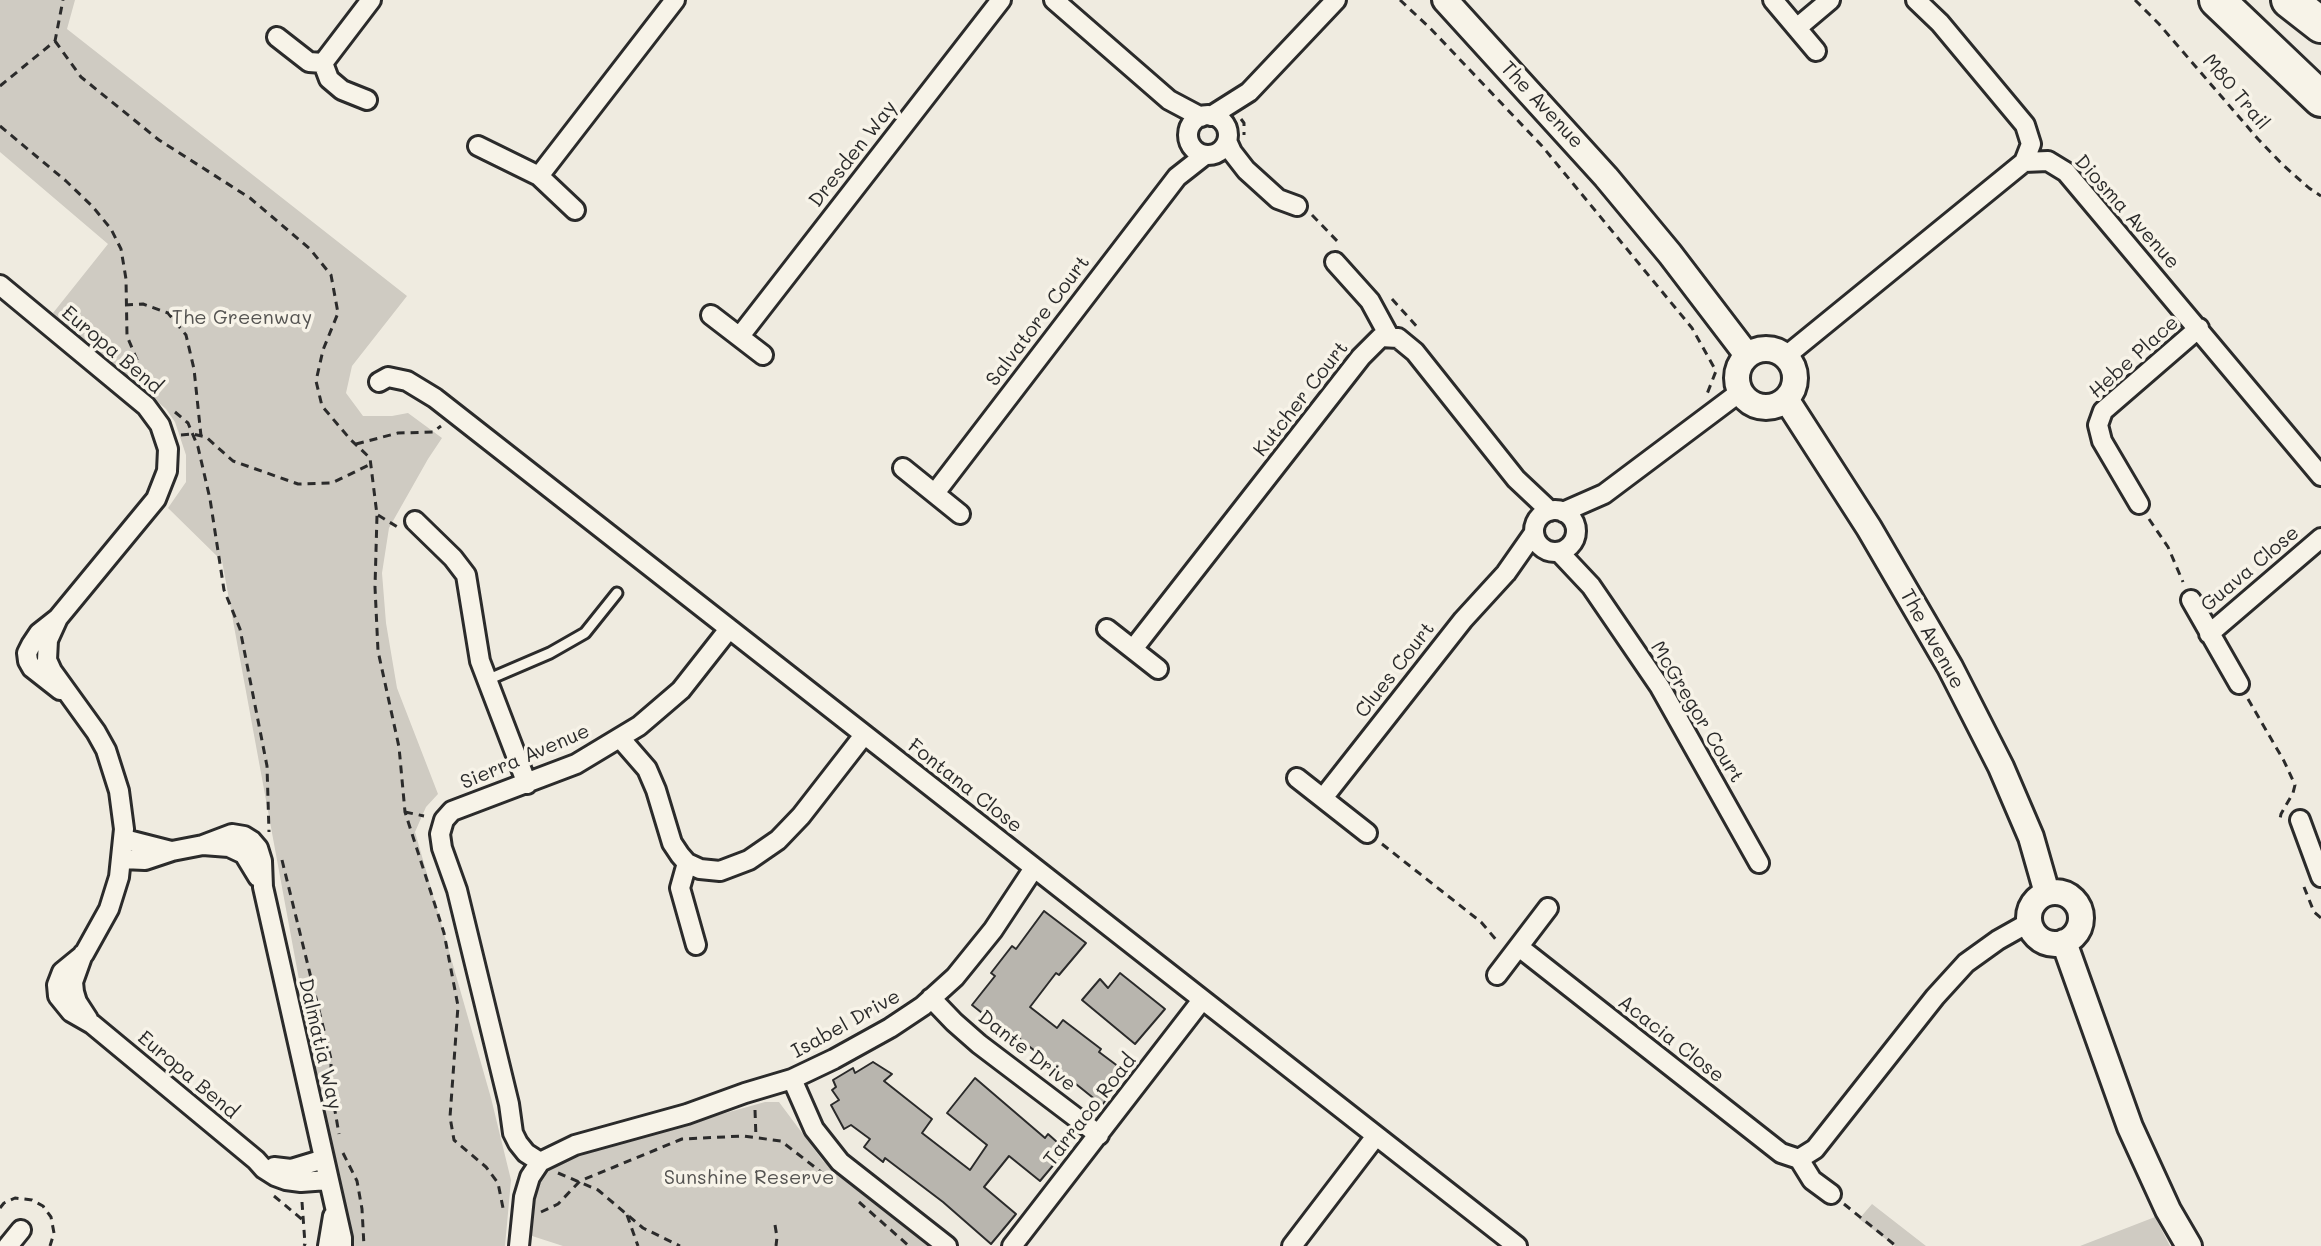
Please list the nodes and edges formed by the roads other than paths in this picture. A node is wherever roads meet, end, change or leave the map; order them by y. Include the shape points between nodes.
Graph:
1 (371, 0) edge
2 (675, 0) edge
3 (1001, 0) edge
4 (1054, 0) edge
5 (1773, 0) edge
6 (1830, 0) edge
7 (1916, 0) edge
8 (2217, 0) edge
9 (2289, 0) edge
10 (1333, 1) edge
11 (1445, 3) edge
12 (2321, 25) edge
13 (1798, 27) junction
14 (277, 37) dead end
15 (1816, 51) dead end
16 (323, 63) junction
17 (1249, 92) junction
18 (2321, 99) edge
19 (367, 100) dead end
20 (1215, 135) junction
21 (478, 146) dead end
22 (2024, 162) junction
23 (539, 176) junction
24 (1302, 208) road end
25 (575, 210) dead end
26 (1342, 257) road end
27 (0, 285) edge
28 (711, 315) dead end
29 (2199, 328) junction
30 (740, 336) junction
31 (1389, 336) junction
32 (763, 355) dead end
33 (1747, 355) junction
34 (1786, 356) junction
35 (379, 382) dead end
36 (1740, 392) junction
37 (1786, 399) junction
38 (903, 468) dead end
39 (2321, 476) edge
40 (1516, 479) junction
41 (935, 493) junction
42 (1604, 494) junction
43 (2139, 504) road end
44 (1556, 512) junction
45 (960, 514) dead end
46 (415, 521) dead end
47 (1535, 528) junction
48 (2321, 538) edge
49 (1563, 544) junction
50 (1506, 573) junction
51 (617, 593) dead end
52 (2191, 600) road end
53 (729, 629) junction
54 (1107, 629) dead end
55 (2209, 634) junction
56 (1133, 649) junction
57 (1158, 669) dead end
58 (487, 680) junction
59 (2239, 684) road end
60 (864, 735) junction
61 (620, 738) junction
62 (1297, 778) dead end
63 (527, 784) junction
64 (1323, 798) junction
65 (2300, 820) dead end
66 (1367, 833) road end
67 (124, 839) junction
68 (172, 851) junction
69 (122, 859) junction
70 (687, 863) junction
71 (1759, 863) dead end
72 (2319, 865) edge
73 (1034, 868) junction
74 (2047, 893) junction
75 (1548, 908) dead end
76 (2030, 922) junction
77 (2064, 942) junction
78 (696, 945) dead end
79 (1516, 951) junction
80 (1497, 975) dead end
81 (931, 998) junction
82 (1202, 1000) junction
83 (792, 1079) junction
84 (1099, 1135) junction
85 (1376, 1136) junction
86 (538, 1157) junction
87 (324, 1159) junction
88 (1799, 1159) junction
89 (256, 1160) junction
90 (328, 1180) junction
91 (1831, 1194) road end
92 (334, 1210) junction
93 (21, 1230) dead end
94 (8, 1246) edge
95 (328, 1246) edge
96 (342, 1246) edge
97 (519, 1246) edge
98 (947, 1246) edge
99 (1012, 1246) edge
100 (1292, 1246) edge
101 (1517, 1246) edge
102 (2189, 1246) edge

1 - 16 street
2 - 23 street
3 - 30 street, Dresden Way
4 - 20 street
5 - 13 street
6 - 13 street
7 - 22 street via 2025,125 2031,144
8 - 18 highway
9 - 12 highway
10 - 17 street, Salvatore Court
11 - 33 street, The Avenue via 1606,177
13 - 15 street
14 - 16 street via 309,62
16 - 19 street via 329,79 342,90
17 - 20 street, Salvatore Court
17 - 20 street, Salvatore Court
20 - 24 street via 1278,199
20 - 41 street, Salvatore Court via 1177,177
21 - 23 street
22 - 29 street, Diosma Avenue via 2048,161 2066,172
22 - 34 street
23 - 25 street
26 - 31 street
27 - 67 street, Europa Bend via 146,406 168,449 167,471 156,499 58,618 48,640 52,671 96,732 113,770
28 - 30 street
29 - 39 street, Diosma Avenue
29 - 43 street, Hebe Place via 2103,411 2098,425
30 - 32 street
31 - 40 street via 1415,352
31 - 56 street, Kutcher Court via 1361,357
33 - 34 street via 1766,348
33 - 36 street via 1737,373
34 - 37 street via 1795,373
35 - 53 street, Fontana Close via 388,377 407,381 456,415
36 - 37 street via 1757,406
36 - 42 street, Clues Court
37 - 74 street, The Avenue via 1950,667 2007,781
38 - 41 street
40 - 44 street
40 - 47 street
41 - 45 street
42 - 44 street, Clues Court
42 - 49 street, Clues Court
44 - 47 street, Clues Court via 1544,514
44 - 49 street via 1569,516
46 - 58 street via 466,575
47 - 49 street via 1538,543
47 - 50 street, Clues Court
48 - 55 street, Guava Close
49 - 50 street, Clues Court
49 - 71 street, McGregor Court via 1660,687
50 - 64 street, Clues Court
51 - 58 lane via 585,633
52 - 55 street, Guava Close
53 - 60 street, Fontana Close
53 - 61 street, Sierra Avenue via 681,690
54 - 56 street
55 - 59 street, Guava Close
56 - 57 street
58 - 63 street
60 - 70 street via 778,840 720,871
60 - 73 street, Fontana Close
61 - 63 street, Sierra Avenue
61 - 70 street via 647,769 672,843
62 - 64 street
63 - 86 street, Sierra Avenue via 452,811 440,834 509,1104
64 - 66 street
65 - 72 street
67 - 68 street, Dalmatia Way
67 - 69 street, Europa Bend
68 - 69 street, Dalmatia Way via 145,860
68 - 87 street, Dalmatia Way via 229,847 251,862 263,887
69 - 89 street, Europa Bend via 109,909 84,954 62,972 58,996 71,1012
70 - 78 street via 680,888
73 - 81 street, Isabel Drive via 993,930
73 - 82 street, Fontana Close
74 - 76 street via 2031,907
74 - 77 street via 2065,894 2078,905 2078,931
75 - 79 street
76 - 77 street via 2042,940
76 - 88 street via 1966,963 1815,1149
77 - 102 street via 2130,1127
79 - 80 street
79 - 88 street, Acacia Close via 1781,1153
81 - 83 street, Isabel Drive via 890,1028
81 - 84 street, Dante Drive via 979,1044
82 - 84 street, Tarraco Road
82 - 85 street, Fontana Close
83 - 86 street, Isabel Drive
83 - 98 street via 814,1129 840,1162
84 - 99 street, Tarraco Road
85 - 100 street
85 - 101 street, Fontana Close
86 - 97 street via 517,1209
87 - 89 street, Europa Bend via 291,1169
87 - 90 street, Dalmatia Way
88 - 91 street, Acacia Close via 1812,1180
89 - 90 street, Europa Bend via 286,1180
90 - 92 street, Dalmatia Way
92 - 95 street, Dalmatia Way
92 - 96 street, Dalmatia Way
93 - 94 street

